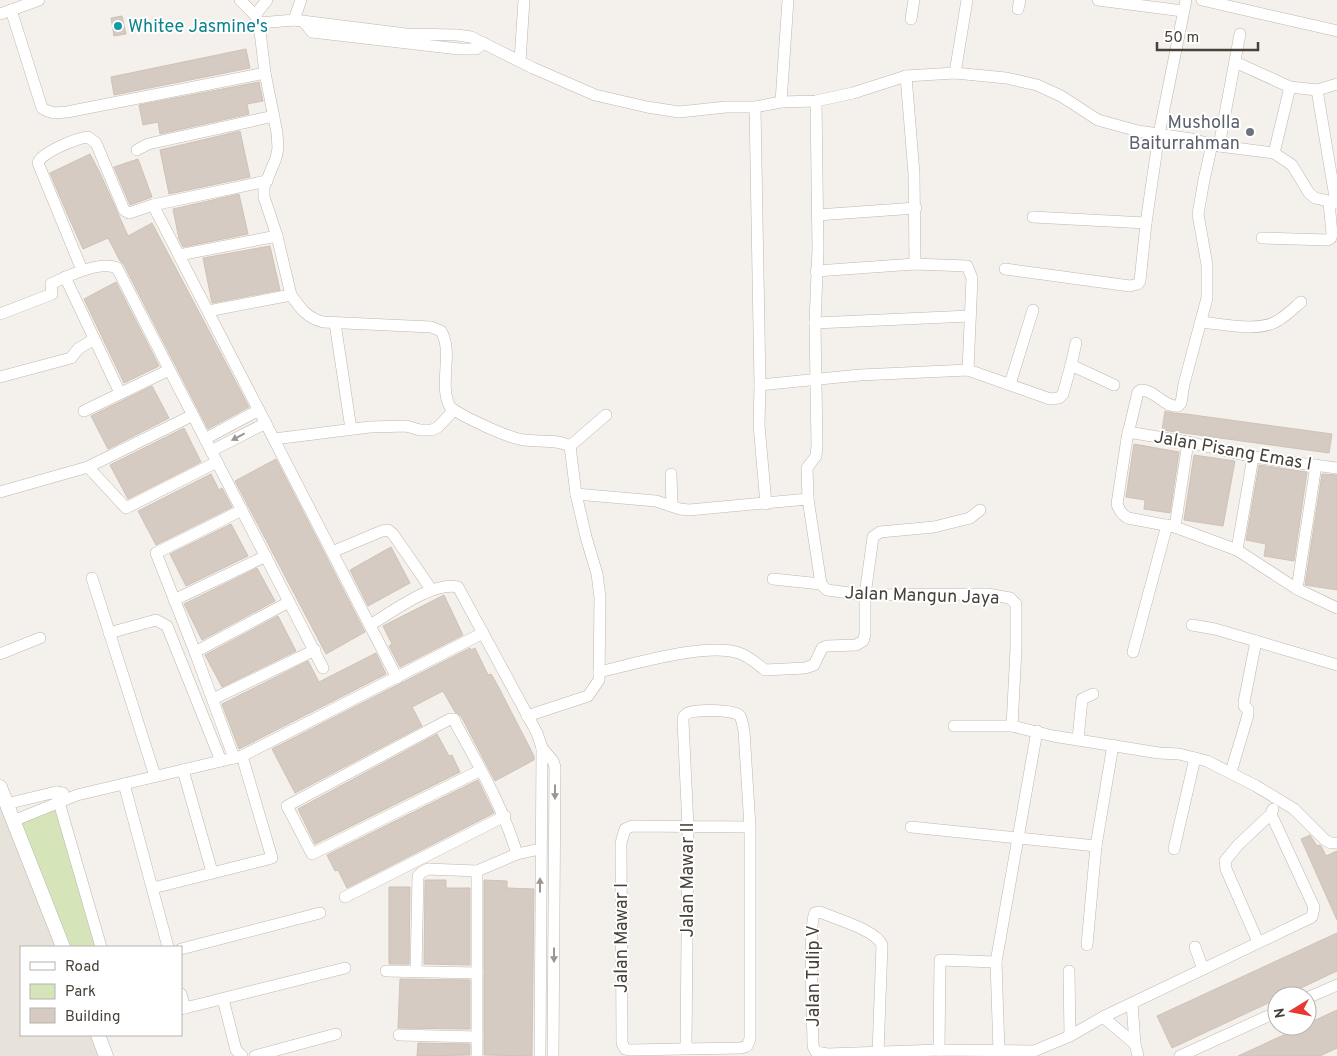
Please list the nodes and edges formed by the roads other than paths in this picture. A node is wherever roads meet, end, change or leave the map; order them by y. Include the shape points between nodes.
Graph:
1 (39, 0) edge
2 (240, 0) edge
3 (267, 0) edge
4 (301, 0) edge
5 (524, 0) edge
6 (788, 0) edge
7 (914, 0) edge
8 (967, 0) edge
9 (1098, 0) edge
10 (1202, 0) edge
11 (1184, 6) edge
12 (6, 12) edge
13 (257, 19) junction
14 (912, 19) dead end
15 (299, 21) junction
16 (1337, 31) edge
17 (1240, 34) dead end
18 (520, 61) junction
19 (1235, 62) junction
20 (265, 73) junction
21 (954, 73) junction
22 (906, 76) junction
23 (1337, 84) edge
24 (1290, 87) junction
25 (1317, 90) junction
26 (816, 101) junction
27 (781, 102) junction
28 (755, 108) junction
29 (274, 116) junction
30 (1159, 134) junction
31 (1216, 145) junction
32 (137, 150) dead end
33 (1274, 153) junction
34 (267, 181) junction
35 (1334, 202) edge
36 (153, 205) junction
37 (916, 208) junction
38 (817, 215) junction
39 (1033, 217) dead end
40 (1146, 223) junction
41 (278, 236) junction
42 (1262, 238) dead end
43 (179, 255) junction
44 (915, 264) junction
45 (1005, 269) dead end
46 (82, 270) junction
47 (816, 270) junction
48 (65, 277) junction
49 (291, 295) junction
50 (1300, 302) dead end
51 (208, 310) junction
52 (1033, 310) dead end
53 (0, 314) edge
54 (970, 316) junction
55 (1202, 322) junction
56 (335, 323) junction
57 (816, 323) junction
58 (94, 340) junction
59 (1076, 343) dead end
60 (1071, 365) junction
61 (169, 370) junction
62 (968, 370) junction
63 (0, 376) edge
64 (816, 379) junction
65 (1010, 384) junction
66 (760, 385) junction
67 (1114, 385) dead end
68 (120, 393) junction
69 (259, 410) junction
70 (454, 410) junction
71 (84, 411) dead end
72 (193, 415) junction
73 (606, 416) dead end
74 (266, 423) junction
75 (351, 429) junction
76 (1128, 432) junction
77 (205, 438) junction
78 (274, 439) junction
79 (1188, 442) junction
80 (570, 446) junction
81 (211, 451) junction
82 (1253, 457) junction
83 (217, 462) junction
84 (1316, 465) junction
85 (88, 467) junction
86 (1337, 468) edge
87 (671, 474) dead end
88 (0, 492) edge
89 (576, 494) junction
90 (808, 499) junction
91 (766, 504) junction
92 (672, 506) junction
93 (242, 510) junction
94 (980, 510) dead end
95 (1171, 526) junction
96 (1237, 550) junction
97 (332, 552) junction
98 (266, 556) junction
99 (92, 578) dead end
100 (773, 579) dead end
101 (821, 584) junction
102 (430, 589) junction
103 (1297, 589) junction
104 (865, 595) junction
105 (174, 600) junction
106 (289, 602) junction
107 (1337, 608) edge
108 (370, 625) junction
109 (1192, 625) dead end
110 (109, 633) junction
111 (483, 633) junction
112 (40, 638) dead end
113 (1256, 642) junction
114 (315, 650) junction
115 (195, 652) junction
116 (1133, 652) dead end
117 (0, 654) edge
118 (1337, 665) edge
119 (323, 668) dead end
120 (599, 672) junction
121 (397, 678) junction
122 (1093, 694) dead end
123 (212, 699) junction
124 (528, 716) junction
125 (954, 726) dead end
126 (1012, 726) junction
127 (1037, 731) junction
128 (1078, 739) junction
129 (1113, 745) junction
130 (542, 748) junction
131 (238, 757) junction
132 (1195, 758) junction
133 (221, 761) junction
134 (183, 770) junction
135 (481, 770) junction
136 (1231, 772) junction
137 (155, 776) junction
138 (124, 784) junction
139 (2, 795) edge
140 (57, 798) junction
141 (1278, 800) junction
142 (1271, 814) junction
143 (505, 816) junction
144 (13, 821) junction
145 (688, 827) junction
146 (750, 827) junction
147 (911, 827) dead end
148 (1019, 837) junction
149 (1337, 843) edge
150 (1096, 846) junction
151 (540, 849) junction
152 (1174, 849) dead end
153 (518, 854) junction
154 (476, 871) junction
155 (212, 872) junction
156 (153, 888) junction
157 (345, 896) dead end
158 (320, 913) dead end
159 (1258, 942) junction
160 (1086, 945) dead end
161 (63, 946) edge
162 (101, 946) edge
163 (168, 946) edge
164 (1194, 946) dead end
165 (182, 949) edge
166 (996, 962) junction
167 (345, 968) dead end
168 (1204, 968) junction
169 (386, 971) dead end
170 (416, 971) junction
171 (1069, 971) dead end
172 (477, 974) junction
173 (1337, 985) edge
174 (1317, 994) edge
175 (223, 999) junction
176 (1132, 1004) junction
177 (183, 1009) edge
178 (1103, 1017) junction
179 (1267, 1017) edge
180 (336, 1034) dead end
181 (398, 1035) dead end
182 (98, 1036) edge
183 (1070, 1036) junction
184 (477, 1037) junction
185 (1135, 1044) junction
186 (686, 1049) junction
187 (939, 1050) junction
188 (999, 1051) junction
189 (662, 1052) edge
190 (709, 1052) edge
191 (878, 1053) junction
192 (106, 1056) edge
193 (242, 1056) edge
194 (254, 1056) edge
195 (477, 1056) edge
196 (540, 1056) edge
197 (553, 1056) edge
198 (1138, 1056) edge
199 (1180, 1056) edge

1 - 12 street
2 - 13 street
3 - 13 street
4 - 15 street
5 - 18 street
6 - 27 street
7 - 14 street
8 - 21 street
9 - 11 street
10 - 16 street
11 - 30 street
12 - 20 street via 42,108 49,112 67,112
13 - 15 street
13 - 20 street
15 - 18 street via 390,37 471,37
17 - 19 street
18 - 28 street via 595,95 647,107 679,112 726,107
19 - 24 street
19 - 31 street
20 - 29 street
21 - 22 street
21 - 30 street via 1037,85 1098,120
22 - 26 street
22 - 37 street
23 - 25 street
24 - 25 street
24 - 33 street
25 - 35 street
26 - 27 street
26 - 38 street, Jalan Mangun Jaya
27 - 28 street
28 - 66 street
29 - 32 street via 148,144
29 - 34 street via 278,148
30 - 31 street
30 - 40 street
31 - 33 street
31 - 55 street via 1204,180 1198,214 1207,264 1207,298
33 - 35 street via 1292,165 1315,198
34 - 36 street
34 - 41 street via 264,197
35 - 42 street via 1332,234 1328,240
36 - 43 street
36 - 46 street via 126,212 91,138 76,139 40,158 38,163
37 - 38 street
37 - 44 street
38 - 47 street, Jalan Mangun Jaya
39 - 40 street
40 - 45 street via 1140,281 1133,286
41 - 43 street
41 - 49 street
43 - 51 street
44 - 47 street
44 - 54 street via 967,266 972,278
46 - 48 street
46 - 61 street via 110,265 117,268
47 - 57 street, Jalan Mangun Jaya
48 - 53 street via 51,284 52,294
48 - 58 street
49 - 51 street
49 - 56 street via 314,320
50 - 55 street via 1279,320 1267,325 1250,327
51 - 69 street
52 - 65 street
54 - 57 street
54 - 62 street
55 - 76 street via 1180,405 1173,407 1141,390
56 - 70 street via 441,330 445,341 446,393
56 - 75 street
57 - 64 street, Jalan Mangun Jaya
58 - 63 street via 78,348 71,358
58 - 68 street
59 - 60 street
60 - 65 street via 1063,394 1055,399
60 - 67 street
61 - 68 street
61 - 72 street
62 - 64 street
62 - 65 street
64 - 66 street
64 - 90 street, Jalan Mangun Jaya via 817,446 816,456 807,468
66 - 91 street via 759,424
68 - 71 street
69 - 74 street
69 - 77 street
70 - 75 street via 432,430 406,426
70 - 80 street via 511,437
72 - 77 street
72 - 85 street
73 - 80 street
74 - 78 street
74 -> 81 street
75 - 78 street
76 - 79 street, Jalan Pisang Emas I
76 - 95 street via 1117,504 1124,516
77 - 81 street
78 - 97 street
79 - 82 street, Jalan Pisang Emas I
79 - 95 street
80 - 89 street
81 - 83 street
82 - 84 street, Jalan Pisang Emas I
82 - 96 street
83 - 85 street via 126,508
83 - 93 street
84 - 86 street, Jalan Pisang Emas I
84 - 103 street
85 - 88 street
87 - 92 street
89 - 92 street via 656,501
89 - 120 street via 600,596
90 - 91 street
90 - 101 street, Jalan Mangun Jaya
91 - 92 street via 698,510
93 - 98 street
93 - 105 street via 156,553
94 - 104 street via 970,518 934,527 880,532 873,536
95 - 96 street
95 - 116 street
96 - 103 street
97 - 102 street via 388,530
97 - 108 street
98 - 105 street
98 - 106 street
99 - 110 street
100 - 101 street
101 - 104 street, Jalan Mangun Jaya via 827,590
102 - 108 street
102 - 111 street via 458,587
103 - 107 street
104 - 120 street via 865,635 862,642 822,648 816,663 804,668 765,670 739,653 714,651 685,653
104 - 126 street, Jalan Mangun Jaya via 987,594 1010,598 1016,604 1017,620
105 - 115 street
106 - 114 street
106 - 115 street
108 - 121 street
109 - 113 street via 1215,628
110 - 133 street via 156,620 167,626
110 - 137 street
111 - 121 street
111 - 124 street
112 - 117 street
113 - 118 street
113 - 136 street via 1244,702 1248,715
114 - 119 street
114 - 123 street
115 - 123 street
120 - 124 street via 588,696
121 - 131 street
122 - 128 street via 1082,699
123 - 131 street
124 - 130 street
125 - 126 street
126 - 127 street
127 - 128 street
127 - 148 street
128 - 129 street
129 - 132 street
129 - 150 street
130 - 151 street
130 -> 197 street via 555,768
131 - 133 street
131 - 155 street via 272,858
132 - 136 street
132 - 152 street
133 - 134 street
134 - 137 street
134 - 155 street
135 - 135 street via 312,854 287,806 452,718
135 - 143 street
136 - 141 street
137 - 138 street
138 - 140 street
138 - 156 street
139 - 140 street
139 - 144 street
140 - 144 street
140 - 162 street
141 - 142 street
141 - 149 street via 1294,809 1325,840
142 - 159 street via 1226,860 1226,869
142 - 159 street via 1314,912 1312,917
143 - 153 street
143 - 157 street
144 - 161 street
145 - 146 street
145 - 146 street, Jalan Mawar II via 684,716 695,711 731,711 741,717 744,731
145 - 186 street, Jalan Mawar II
145 - 189 street, Jalan Mawar I via 627,827 622,833 622,1043 627,1050
146 - 190 street, Jalan Mawar I via 750,1039 744,1048
147 - 148 street
148 - 150 street
148 - 166 street
150 - 160 street
151 - 153 street
196 -> 151 street
153 - 154 street
154 - 170 street via 428,869 418,876
154 - 172 street
155 - 156 street
156 - 163 street
158 - 165 street
159 - 168 street
164 - 168 street
166 - 187 street via 940,960
166 - 188 street
167 - 175 street
168 - 176 street
169 - 170 street
170 - 172 street
171 - 183 street
172 - 184 street
173 - 174 street
175 - 177 street
175 - 193 street via 236,1050
176 - 178 street
176 - 185 street
178 - 183 street
178 - 185 street
179 - 199 street
180 - 194 street
181 - 184 street
182 - 192 street
183 - 188 street via 1034,1051
184 - 195 street
185 - 198 street
186 - 189 street, Jalan Mawar I
186 - 190 street, Jalan Mawar I
187 - 188 street
187 - 191 street
191 - 191 street, Jalan Tulip V via 820,1053 813,1046 812,934 815,913 820,912 868,932 882,945

